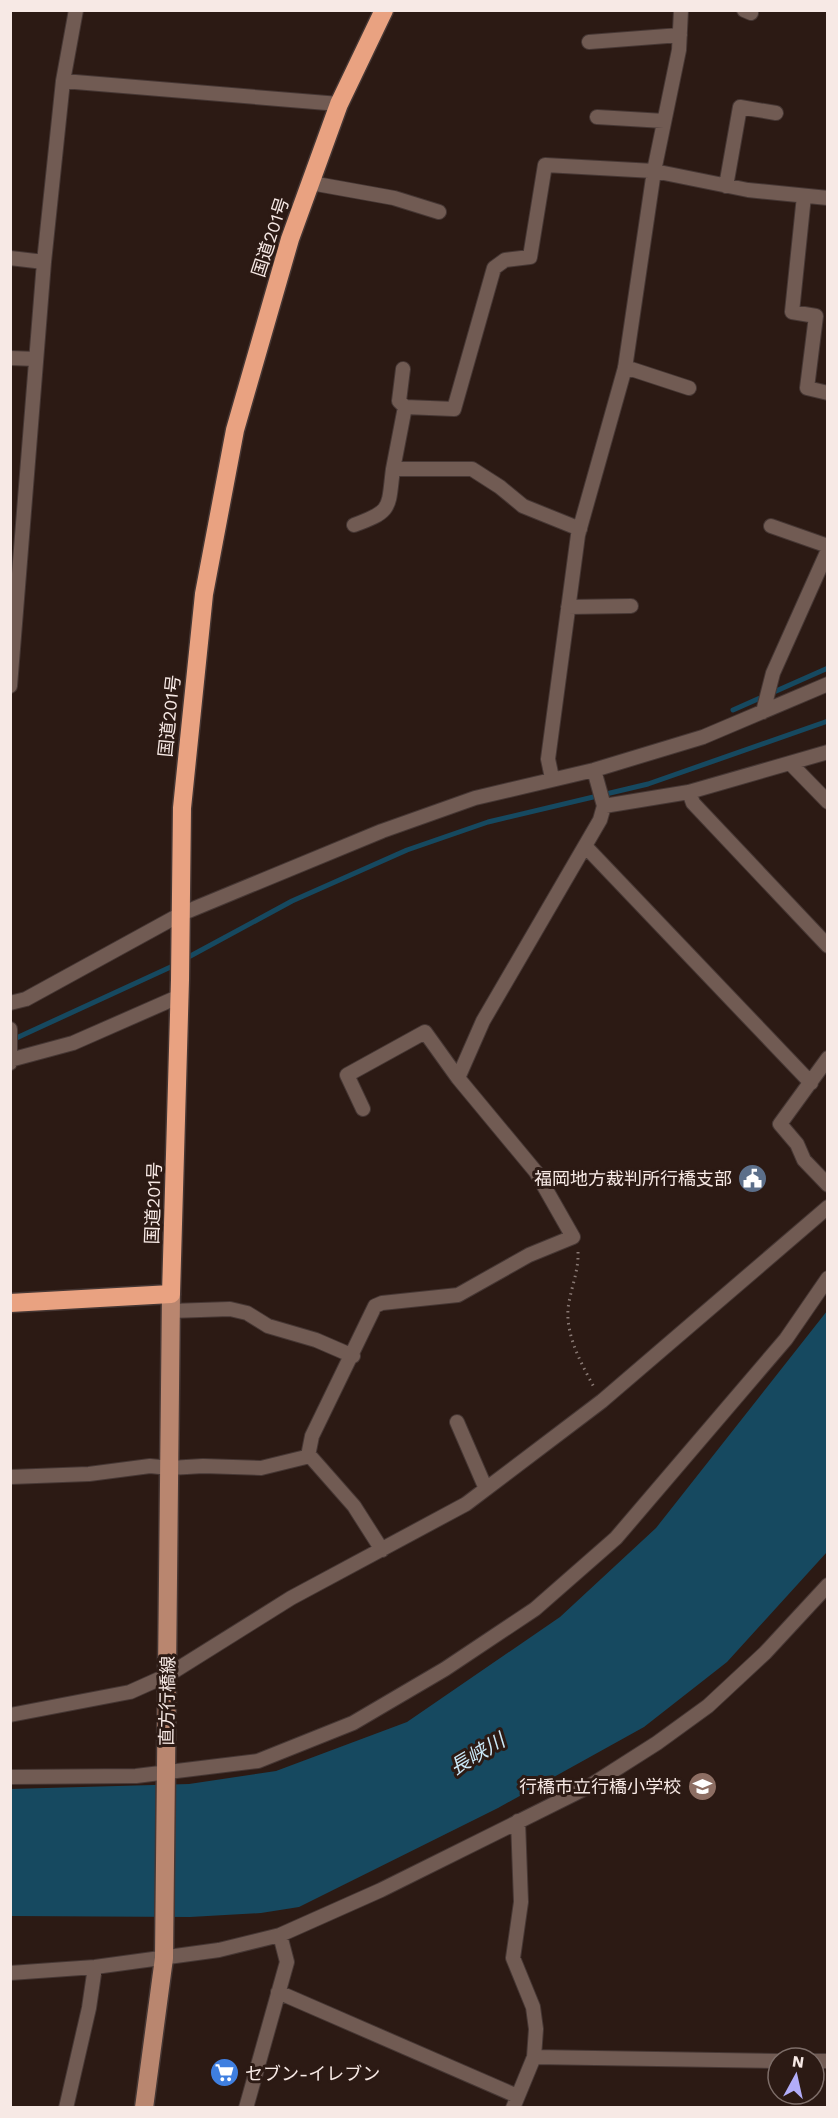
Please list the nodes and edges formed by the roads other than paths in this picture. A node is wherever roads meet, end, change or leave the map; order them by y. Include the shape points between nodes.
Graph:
1 (76, 10) edge
2 (384, 10) edge
3 (681, 10) edge
4 (680, 35) junction
5 (589, 42) dead end
6 (63, 81) junction
7 (339, 104) junction
8 (777, 113) dead end
9 (597, 117) dead end
10 (664, 121) junction
11 (654, 171) junction
12 (311, 183) junction
13 (726, 186) junction
14 (804, 196) junction
15 (828, 198) edge
16 (439, 212) dead end
17 (10, 258) edge
18 (44, 262) junction
19 (10, 358) edge
20 (36, 359) junction
21 (625, 367) junction
22 (403, 369) dead end
23 (690, 388) dead end
24 (828, 393) edge
25 (405, 407) junction
26 (393, 469) junction
27 (354, 525) dead end
28 (771, 526) dead end
29 (580, 529) junction
30 (828, 548) edge
31 (632, 606) dead end
32 (568, 607) junction
33 (828, 684) edge
34 (10, 686) edge
35 (763, 712) junction
36 (828, 752) edge
37 (790, 763) junction
38 (595, 775) junction
39 (552, 778) junction
40 (689, 792) junction
41 (828, 802) edge
42 (604, 806) junction
43 (586, 847) junction
44 (181, 917) junction
45 (828, 946) edge
46 (180, 988) junction
47 (10, 1003) edge
48 (10, 1029) edge
49 (11, 1058) edge
50 (828, 1058) edge
51 (458, 1078) junction
52 (811, 1083) junction
53 (363, 1109) dead end
54 (828, 1185) edge
55 (828, 1207) edge
56 (828, 1278) edge
57 (171, 1302) junction
58 (10, 1303) edge
59 (353, 1356) junction
60 (457, 1422) dead end
61 (308, 1456) junction
62 (170, 1468) junction
63 (10, 1477) edge
64 (486, 1489) junction
65 (382, 1550) junction
66 (828, 1585) edge
67 (168, 1675) junction
68 (10, 1715) edge
69 (10, 1776) edge
70 (165, 1779) junction
71 (518, 1821) junction
72 (280, 1935) junction
73 (164, 1958) junction
74 (95, 1967) junction
75 (10, 1973) edge
76 (278, 1992) junction
77 (534, 2057) junction
78 (766, 2061) edge
79 (515, 2102) edge
80 (66, 2108) edge
81 (144, 2108) edge
82 (246, 2108) edge

1 - 6 street
2 - 7 highway, 国道201号
3 - 4 street
4 - 5 street
4 - 10 street
6 - 7 street
6 - 18 street
7 - 12 highway, 国道201号
8 - 13 street via 740,107
9 - 10 street
10 - 11 street
11 - 13 street
11 - 21 street
11 - 25 street via 545,165 530,256 505,260 494,268 454,409
12 - 16 street via 394,198
12 - 44 highway, 国道201号 via 290,239 235,430 204,594 182,808
13 - 14 street
14 - 15 street
14 - 24 street via 792,312 816,316 807,388
17 - 18 street
18 - 20 street
19 - 20 street
20 - 34 street
21 - 23 street
21 - 29 street
22 - 25 street via 399,401
25 - 26 street
26 - 27 street via 389,505 380,516
26 - 29 street via 471,469 523,506
28 - 30 street
29 - 32 street
30 - 35 street via 773,673
31 - 32 street
32 - 39 street via 548,759
33 - 35 street
35 - 38 street
36 - 37 street
37 - 40 street
37 - 41 street
38 - 39 street
38 - 42 street
39 - 44 street via 475,798 382,831
40 - 42 street
40 - 45 street via 693,803
42 - 43 street
43 - 51 street via 483,1021
43 - 52 street
44 - 46 highway, 国道201号
44 - 47 street via 26,999
46 - 49 street via 73,1043
46 - 57 highway, 国道201号
48 - 49 street
50 - 52 street
51 - 53 street via 425,1032 347,1075
51 - 59 street via 536,1172 573,1237 529,1255 458,1295 382,1303 371,1312
52 - 54 street via 780,1124 797,1144 804,1160
55 - 64 street via 602,1401
56 - 70 street via 786,1339 657,1492 616,1538 535,1610 446,1669 353,1723 258,1761
57 - 58 highway
57 - 59 street via 246,1313 268,1326
57 - 62 main road, 直方行橋線
59 - 61 street via 312,1436
60 - 64 street
61 - 62 street via 261,1468
61 - 65 street via 348,1498
62 - 63 street via 150,1466 89,1474
62 - 67 main road, 直方行橋線
64 - 65 street
65 - 67 street via 291,1598
66 - 71 street via 765,1653 708,1706 588,1787
67 - 68 street via 129,1692
67 - 70 main road, 直方行橋線
69 - 70 street
70 - 73 main road, 直方行橋線
71 - 72 street via 381,1890
71 - 77 street via 521,1902 513,1958 533,2007
72 - 73 street
72 - 76 street via 287,1962
73 - 74 street
73 - 81 main road, 直方行橋線
74 - 75 street
74 - 80 street
76 - 79 street
76 - 82 street
77 - 78 street
77 - 79 street

